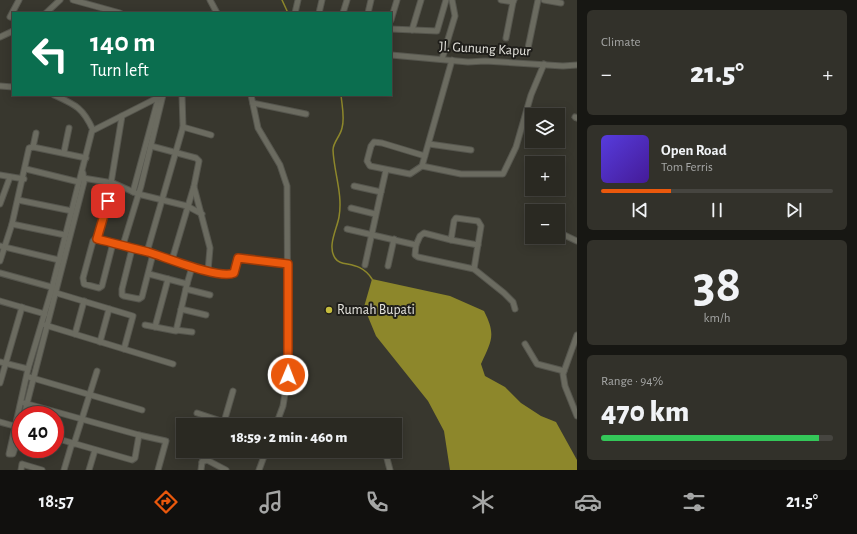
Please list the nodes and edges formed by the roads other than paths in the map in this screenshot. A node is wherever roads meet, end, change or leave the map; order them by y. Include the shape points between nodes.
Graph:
1 (19, 0) edge
2 (60, 0) edge
3 (73, 0) edge
4 (210, 0) edge
5 (298, 0) edge
6 (322, 0) edge
7 (347, 0) edge
8 (371, 0) edge
9 (397, 0) edge
10 (421, 0) edge
11 (446, 0) edge
12 (452, 0) edge
13 (502, 0) edge
14 (538, 0) edge
15 (544, 0) edge
16 (513, 1) edge
17 (561, 3) dead end
18 (13, 12) edge
19 (47, 12) edge
20 (116, 12) edge
21 (216, 12) edge
22 (295, 12) edge
23 (319, 12) edge
24 (343, 12) edge
25 (368, 12) edge
26 (12, 13) edge
27 (10, 17) dead end
28 (392, 17) edge
29 (392, 29) edge
30 (412, 30) junction
31 (12, 31) edge
32 (0, 37) edge
33 (506, 38) dead end
34 (528, 48) dead end
35 (392, 55) edge
36 (442, 59) junction
37 (452, 60) junction
38 (544, 64) junction
39 (577, 65) edge
40 (0, 86) edge
41 (12, 87) edge
42 (56, 96) edge
43 (161, 96) edge
44 (182, 96) edge
45 (251, 96) edge
46 (253, 103) junction
47 (306, 114) dead end
48 (122, 116) junction
49 (183, 127) junction
50 (69, 128) dead end
51 (93, 130) junction
52 (36, 133) dead end
53 (211, 135) dead end
54 (428, 144) junction
55 (151, 146) junction
56 (33, 147) junction
57 (470, 150) dead end
58 (64, 152) junction
59 (175, 153) junction
60 (425, 156) junction
61 (86, 158) junction
62 (422, 166) junction
63 (26, 169) junction
64 (386, 170) junction
65 (0, 175) edge
66 (10, 177) junction
67 (82, 177) junction
68 (24, 179) junction
69 (112, 183) junction
70 (194, 186) junction
71 (354, 186) dead end
72 (133, 192) junction
73 (381, 192) junction
74 (138, 194) junction
75 (18, 200) junction
76 (163, 200) junction
77 (0, 204) edge
78 (187, 206) junction
79 (351, 208) dead end
80 (72, 211) junction
81 (202, 214) junction
82 (375, 214) junction
83 (12, 224) junction
84 (347, 229) dead end
85 (65, 235) junction
86 (372, 235) junction
87 (565, 235) edge
88 (97, 239) junction
89 (394, 239) junction
90 (451, 240) junction
91 (577, 241) edge
92 (113, 243) junction
93 (123, 245) junction
94 (416, 245) junction
95 (478, 245) junction
96 (2, 247) edge
97 (132, 249) junction
98 (147, 252) junction
99 (153, 254) junction
100 (59, 260) junction
101 (172, 260) junction
102 (0, 261) edge
103 (288, 264) junction
104 (365, 265) dead end
105 (388, 266) dead end
106 (192, 267) junction
107 (474, 269) junction
108 (208, 271) junction
109 (0, 273) edge
110 (149, 274) junction
111 (168, 279) junction
112 (186, 287) junction
113 (54, 290) junction
114 (210, 295) dead end
115 (0, 301) edge
116 (84, 301) junction
117 (22, 307) junction
118 (109, 308) junction
119 (181, 309) junction
120 (515, 309) dead end
121 (46, 314) junction
122 (206, 315) dead end
123 (42, 324) junction
124 (145, 325) dead end
125 (48, 326) junction
126 (155, 327) junction
127 (176, 330) junction
128 (192, 332) dead end
129 (75, 334) junction
130 (577, 335) edge
131 (100, 342) junction
132 (525, 344) dead end
133 (124, 349) junction
134 (3, 363) edge
135 (173, 364) dead end
136 (28, 369) junction
137 (97, 371) dead end
138 (564, 371) junction
139 (27, 376) junction
140 (33, 378) junction
141 (0, 383) edge
142 (233, 391) dead end
143 (89, 394) junction
144 (21, 402) junction
145 (27, 403) junction
146 (20, 406) edge
147 (26, 406) edge
148 (142, 410) dead end
149 (197, 413) dead end
150 (577, 416) edge
151 (210, 418) edge
152 (223, 418) edge
153 (278, 418) edge
154 (82, 419) junction
155 (0, 422) edge
156 (12, 425) edge
157 (139, 435) junction
158 (12, 440) edge
159 (64, 440) edge
160 (73, 443) junction
161 (95, 450) junction
162 (12, 454) edge
163 (204, 458) edge
164 (263, 458) edge
165 (387, 458) edge
166 (202, 462) junction
167 (21, 470) edge
168 (42, 470) edge
169 (64, 470) edge
170 (89, 470) edge
171 (158, 470) edge
172 (200, 470) edge
173 (226, 470) edge
174 (259, 470) edge
175 (390, 470) edge

1 - 18 street
2 - 19 street
3 - 20 street
4 - 21 street
5 - 22 street
6 - 23 street
7 - 24 street
8 - 25 street
9 - 28 street
10 - 30 street
11 - 30 street via 437,31
12 - 36 street via 455,16
13 - 16 street
14 - 34 street
15 - 17 street
16 - 33 street
26 - 27 street
29 - 30 street
31 - 32 street
35 - 36 street, Jl. Gunung Kapur
36 - 37 street, Jl. Gunung Kapur
37 - 38 street, Jl. Gunung Kapur
37 - 54 street
38 - 39 street, Jl. Gunung Kapur
38 - 62 street via 531,96 516,147 504,174 461,174
40 - 41 street
42 - 51 street via 77,105 86,114
43 - 48 street
43 - 55 street
43 - 72 street
44 - 49 street
45 - 46 street
46 - 47 street
46 - 103 street via 258,128 284,174 288,205
48 - 51 street
48 - 69 street
49 - 53 street
49 - 59 street
50 - 58 street
51 - 61 street
52 - 56 street
54 - 57 street
54 - 60 street
55 - 59 street
55 - 74 street
56 - 58 street
56 - 63 street via 28,151
58 - 61 street
59 - 70 street via 199,161
59 - 76 street
60 - 62 street
60 - 64 street via 374,142 368,163
61 - 67 street
62 - 64 street via 410,174
63 - 67 street
63 - 68 street
64 - 73 street
65 - 66 street
66 - 68 street
66 - 77 street
67 - 69 street
67 - 80 street
67 - 113 street
68 - 75 street
69 - 72 street
69 - 88 street
70 - 78 street
70 - 81 street
71 - 73 street
72 - 74 street
73 - 82 street
74 - 76 street
74 - 93 street
75 - 80 street
75 - 83 street
76 - 78 street
76 - 98 street
78 - 81 street
78 - 101 street
79 - 82 street
80 - 85 street
81 - 108 street via 210,248
82 - 86 street
83 - 85 street
83 - 96 street
84 - 86 street
85 - 100 street
86 - 89 street
86 - 104 street
87 - 91 street
88 - 92 street
88 - 92 street via 93,241 83,281 99,288
89 - 94 street
89 - 105 street
90 - 94 street via 424,233
90 - 95 street
90 - 95 street via 455,219 478,221 481,226
92 - 93 street
93 - 97 street
94 - 107 street via 415,255 418,257
95 - 107 street
96 - 100 street
96 - 102 street
97 - 98 street
97 - 110 street via 122,295 141,298
98 - 99 street
99 - 101 street
99 - 110 street
100 - 113 street
101 - 106 street
103 - 108 street via 238,258 233,274
103 - 153 street via 288,375
106 - 108 street
106 - 112 street
107 - 120 street via 504,293 513,302
109 - 113 street
110 - 111 street
111 - 112 street
111 - 126 street
112 - 114 street
112 - 119 street
113 - 116 street
113 - 121 street
113 - 125 street
115 - 117 street
116 - 118 street
116 - 129 street
117 - 121 street
117 - 134 street
118 - 131 street
118 - 133 street via 134,316
119 - 122 street
119 - 127 street
121 - 123 street
123 - 125 street
123 - 136 street
124 - 126 street
125 - 129 street
125 - 140 street
126 - 127 street via 174,332
127 - 128 street
129 - 131 street
130 - 138 street
131 - 133 street
132 - 138 street via 536,363
133 - 135 street
134 - 136 street
134 - 141 street
136 - 139 street
137 - 143 street
138 - 150 street via 563,379
139 - 140 street
139 - 144 street
140 - 143 street
140 - 145 street
142 - 152 street
143 - 148 street
143 - 154 street
144 - 145 street
144 - 146 street
145 - 147 street
145 - 154 street
149 - 151 street
154 - 157 street
154 - 160 street
155 - 156 street
157 - 161 street via 136,454 132,460
157 - 171 street via 166,440
158 - 162 street via 9,454
159 - 160 street
160 - 161 street
160 - 169 street
161 - 170 street
163 - 166 street
164 - 174 street
165 - 175 street
166 - 172 street
166 - 173 street via 209,460
167 - 168 street via 22,464

